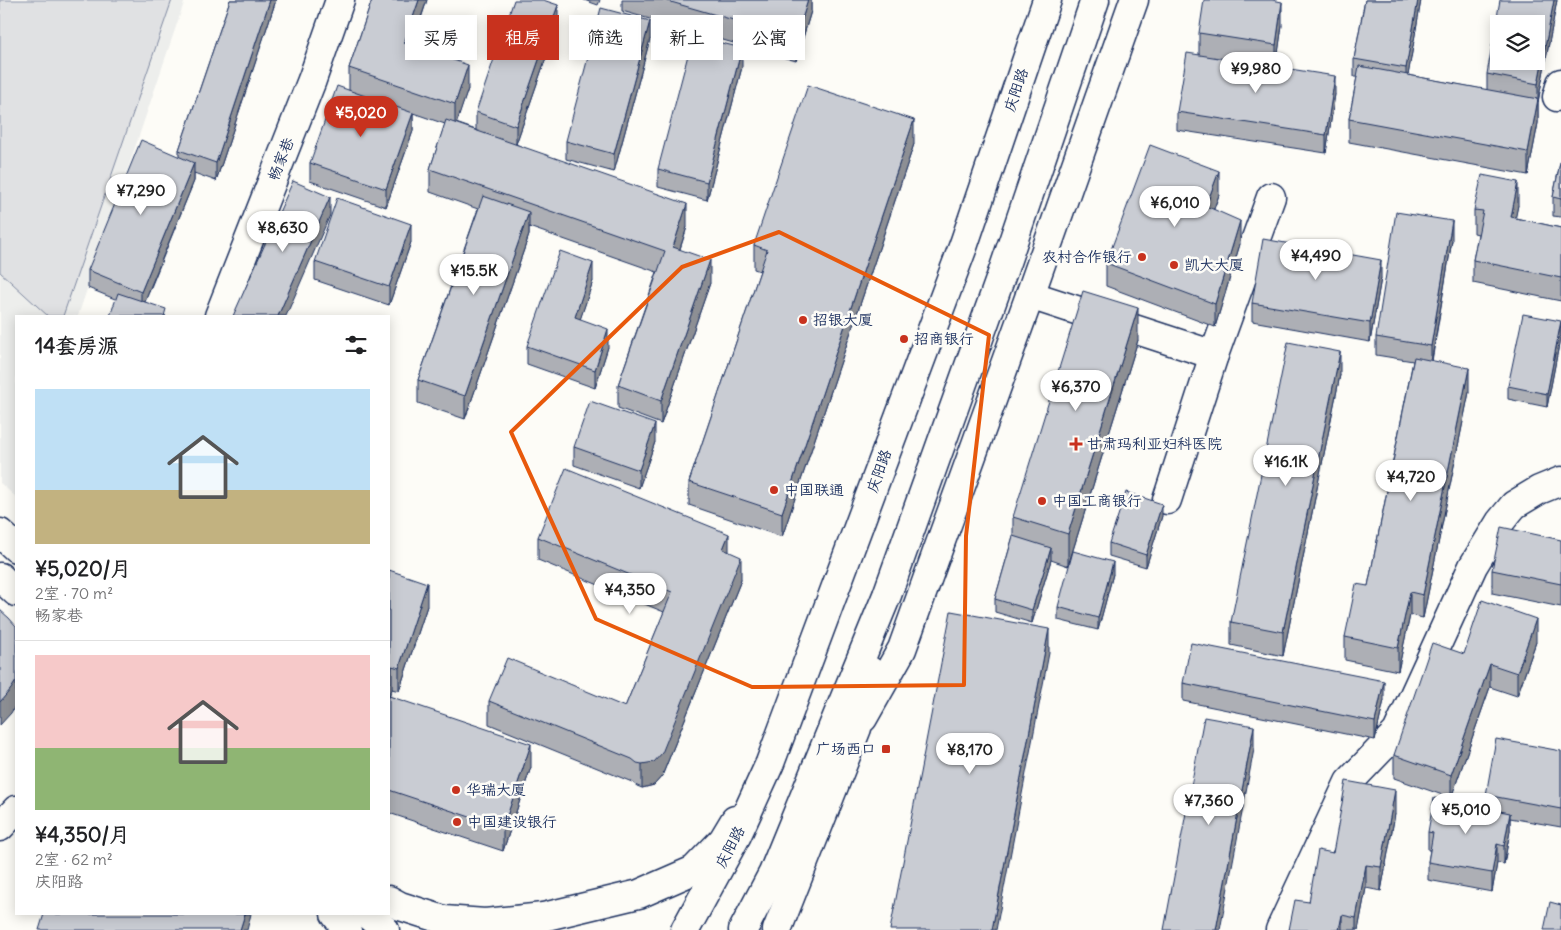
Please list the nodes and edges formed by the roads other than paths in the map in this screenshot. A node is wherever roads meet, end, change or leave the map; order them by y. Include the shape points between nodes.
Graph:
1 (340, 0) edge
2 (1047, 0) edge
3 (1095, 0) edge
4 (1134, 0) edge
5 (1271, 197) dead end
6 (1030, 295) junction
7 (219, 315) edge
8 (1214, 355) junction
9 (1561, 481) edge
10 (1167, 500) dead end
11 (0, 533) edge
12 (15, 547) edge
13 (0, 577) edge
14 (15, 591) edge
15 (887, 595) junction
16 (857, 728) junction
17 (770, 763) junction
18 (15, 811) edge
19 (0, 827) edge
20 (390, 901) edge
21 (336, 915) edge
22 (368, 915) edge
23 (347, 930) edge
24 (385, 930) edge
25 (685, 930) edge
26 (743, 930) edge
27 (777, 930) edge
28 (1280, 930) edge

1 - 7 main road, 畅家巷
2 - 17 main road, 庆阳路 via 964,244
3 - 15 main road via 1003,271
4 - 6 main road
5 - 8 main road
6 - 8 main road
6 - 16 main road via 902,649
8 - 10 main road
9 - 28 main road via 1514,506 1500,522 1473,566 1397,732 1349,782
11 - 12 main road
13 - 14 main road
15 - 16 main road
15 - 26 main road via 773,873
16 - 27 main road
17 - 20 main road via 723,840 694,870 639,894 543,917 485,923 444,920
17 - 25 main road, 庆阳路 via 737,835
18 - 19 main road
21 - 23 main road
22 - 24 main road

